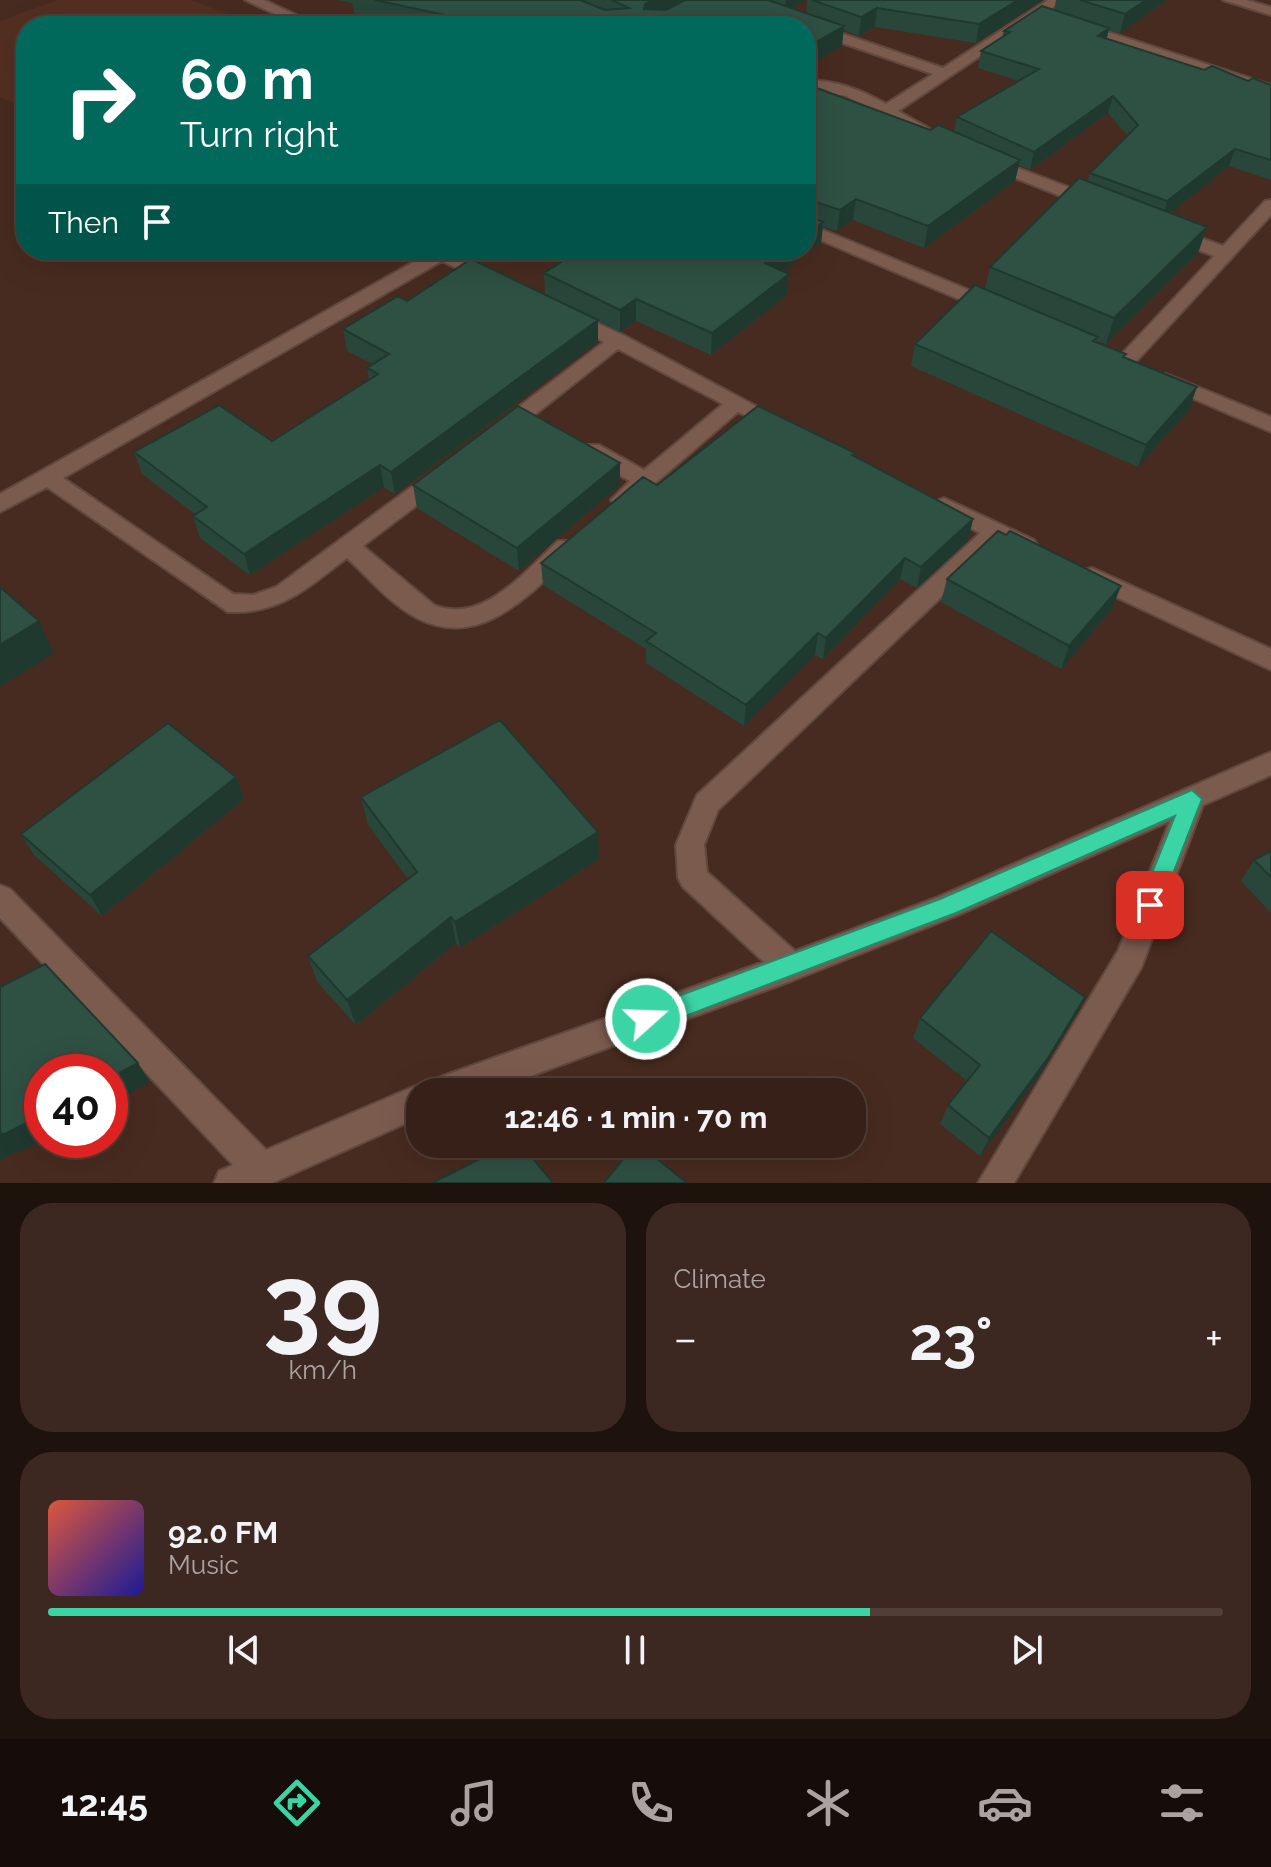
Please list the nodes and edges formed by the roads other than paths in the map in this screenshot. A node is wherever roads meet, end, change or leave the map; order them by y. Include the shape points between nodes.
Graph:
1 (1057, 0) edge
2 (1230, 0) edge
3 (261, 1) edge
4 (1271, 11) edge
5 (292, 16) edge
6 (1052, 18) junction
7 (816, 29) edge
8 (945, 73) junction
9 (816, 84) edge
10 (1271, 90) edge
11 (885, 112) junction
12 (936, 138) edge
13 (976, 157) edge
14 (1271, 205) edge
15 (1108, 209) edge
16 (1152, 226) edge
17 (816, 232) edge
18 (1226, 254) junction
19 (431, 260) edge
20 (460, 260) edge
21 (510, 287) edge
22 (550, 307) edge
23 (1009, 314) edge
24 (618, 340) junction
25 (736, 403) junction
26 (524, 413) junction
27 (1271, 425) edge
28 (550, 428) edge
29 (804, 437) edge
30 (486, 442) edge
31 (577, 443) edge
32 (461, 461) edge
33 (47, 477) junction
34 (645, 480) junction
35 (928, 498) edge
36 (0, 504) edge
37 (609, 510) edge
38 (586, 530) edge
39 (996, 532) junction
40 (348, 546) junction
41 (1039, 552) edge
42 (1068, 565) edge
43 (1271, 660) edge
44 (1271, 763) edge
45 (1192, 799) junction
46 (0, 898) edge
47 (791, 967) junction
48 (482, 1078) edge
49 (406, 1106) edge
50 (246, 1176) edge
51 (995, 1183) edge

1 - 6 street
2 - 4 street
3 - 5 street
6 - 8 street
6 - 10 street
7 - 8 street
8 - 11 street
9 - 11 street via 846,91
11 - 12 street
13 - 15 street
14 - 18 street
16 - 18 street
17 - 23 street
18 - 27 street via 1132,365
19 - 33 street
20 - 21 street
22 - 24 street
24 - 25 street
24 - 26 street
25 - 29 street
25 - 34 street
26 - 28 street
26 - 30 street
31 - 34 street
32 - 40 street
33 - 36 street
33 - 40 street via 228,603 254,604 284,593
34 - 37 street
35 - 39 street
38 - 40 street via 492,611 458,622 426,613
39 - 41 street
39 - 47 street via 707,803 690,845 693,878
42 - 43 street
44 - 45 street
45 - 47 street via 948,906
45 - 51 street via 1130,958
46 - 50 street
47 - 48 street
49 - 50 street

